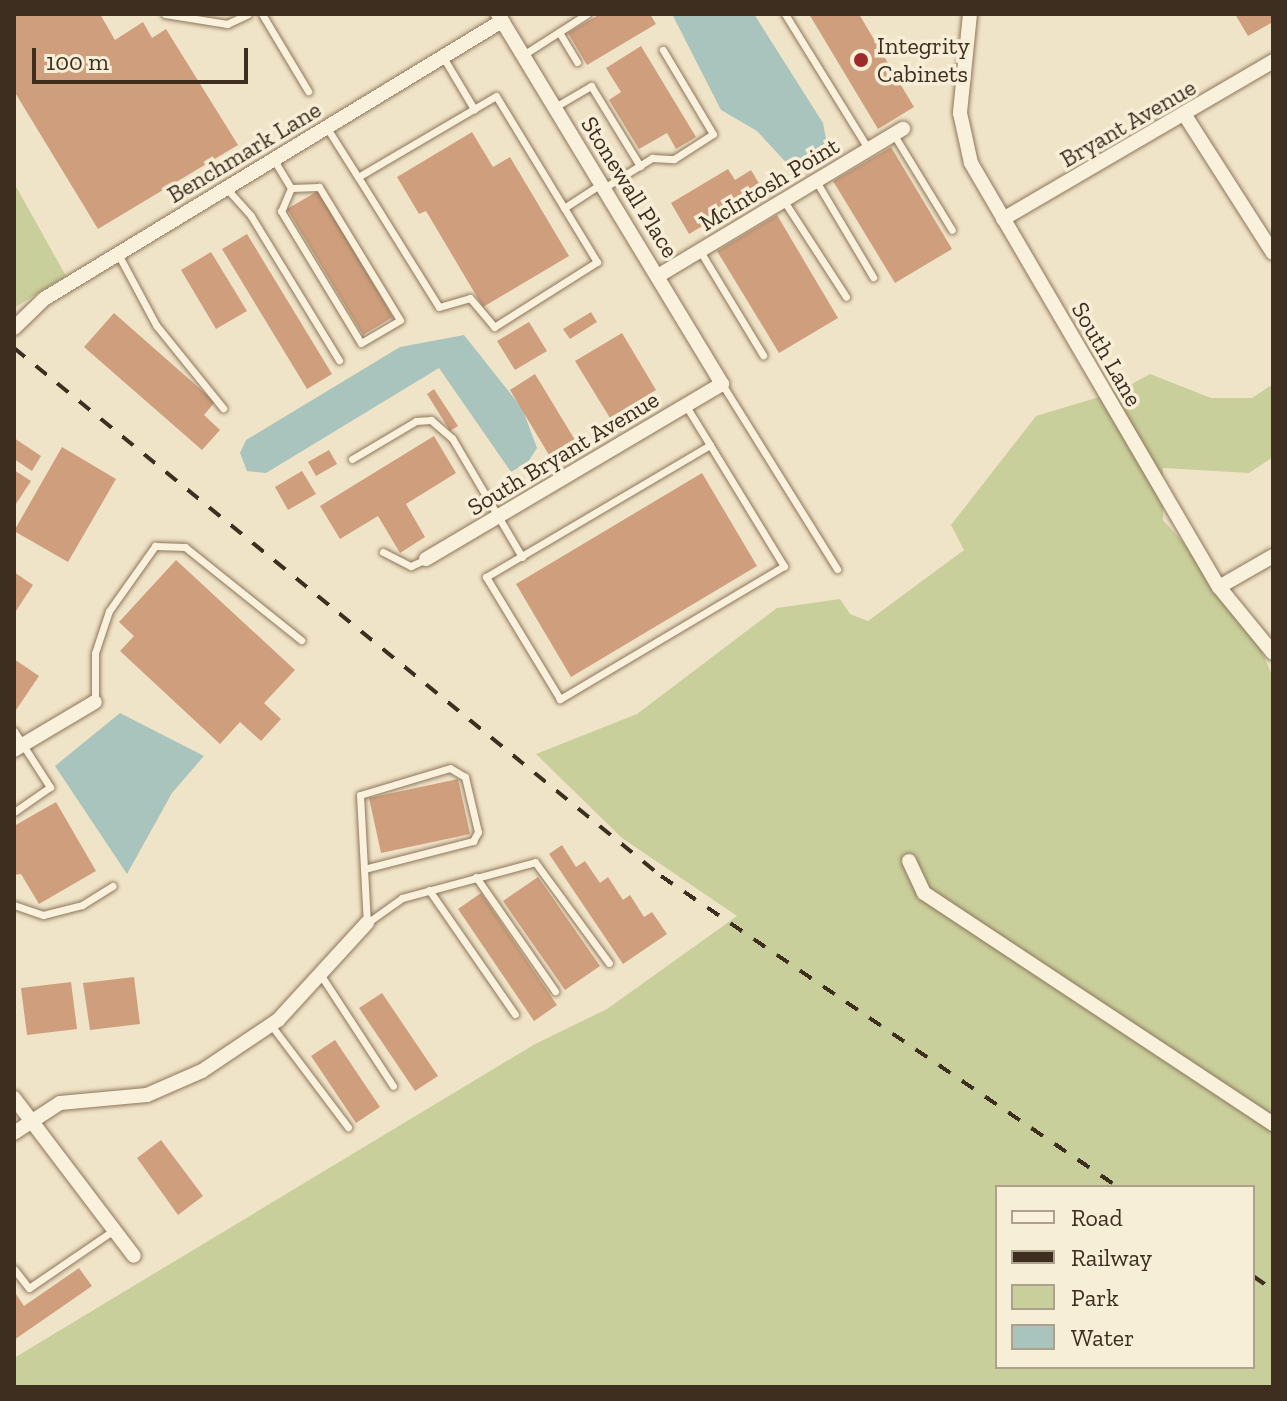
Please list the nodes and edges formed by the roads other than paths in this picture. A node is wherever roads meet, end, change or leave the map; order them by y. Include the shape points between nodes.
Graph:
1 (165, 14) edge
2 (248, 14) edge
3 (262, 14) edge
4 (587, 14) edge
5 (785, 14) edge
6 (970, 14) edge
7 (500, 17) edge
8 (559, 32) junction
9 (663, 50) dead end
10 (523, 55) junction
11 (443, 57) junction
12 (1273, 61) edge
13 (577, 62) dead end
14 (308, 91) dead end
15 (555, 107) junction
16 (474, 109) junction
17 (1186, 117) junction
18 (327, 128) junction
19 (898, 132) joint
20 (869, 150) junction
21 (274, 160) junction
22 (640, 166) junction
23 (358, 177) junction
24 (816, 181) junction
25 (602, 186) junction
26 (291, 188) junction
27 (227, 189) junction
28 (784, 201) junction
29 (564, 208) junction
30 (1003, 219) junction
31 (952, 230) dead end
32 (700, 251) junction
33 (1273, 253) edge
34 (118, 254) junction
35 (658, 276) junction
36 (873, 277) dead end
37 (846, 297) dead end
38 (14, 328) edge
39 (763, 355) dead end
40 (339, 360) dead end
41 (722, 384) junction
42 (686, 406) junction
43 (223, 408) dead end
44 (710, 445) junction
45 (352, 459) dead end
46 (497, 517) junction
47 (383, 552) dead end
48 (1273, 556) edge
49 (522, 557) junction
50 (426, 559) joint
51 (837, 569) dead end
52 (1219, 587) junction
53 (301, 640) dead end
54 (1273, 653) edge
55 (95, 702) joint
56 (14, 731) edge
57 (20, 747) edge
58 (14, 812) edge
59 (909, 861) dead end
60 (364, 869) junction
61 (476, 877) junction
62 (112, 886) dead end
63 (429, 890) junction
64 (14, 905) edge
65 (367, 923) junction
66 (609, 963) dead end
67 (322, 977) junction
68 (555, 991) dead end
69 (515, 1014) dead end
70 (271, 1025) junction
71 (393, 1086) dead end
72 (14, 1098) edge
73 (31, 1120) junction
74 (1273, 1124) edge
75 (348, 1127) dead end
76 (14, 1133) edge
77 (114, 1230) junction
78 (134, 1256) dead end
79 (14, 1269) edge

1 - 2 lane via 227,24
3 - 14 lane
4 - 8 lane
5 - 20 lane
6 - 30 street, South Lane via 962,140
7 - 10 street, Stonewall Place
7 - 11 street, Benchmark Lane
8 - 10 lane
8 - 13 lane
9 - 22 lane via 713,134 674,159 652,158
10 - 15 street, Stonewall Place
11 - 16 lane
11 - 18 street, Benchmark Lane
12 - 17 street, Bryant Avenue
15 - 22 lane via 591,86
15 - 25 street, Stonewall Place
16 - 23 lane
16 - 29 lane via 496,96
17 - 30 street, Bryant Avenue
17 - 33 street
18 - 21 street, Benchmark Lane
18 - 23 lane
19 - 20 street, McIntosh Point
19 - 31 lane
20 - 24 street, McIntosh Point
21 - 26 lane
21 - 27 street, Benchmark Lane
22 - 25 lane
23 - 29 lane via 439,307 470,298 494,327 597,262
24 - 28 street, McIntosh Point
24 - 36 lane
25 - 29 lane
25 - 35 street, Stonewall Place
26 - 26 lane via 281,211 361,343 400,320 319,187
27 - 34 street, Benchmark Lane
27 - 40 lane via 251,216
28 - 32 street, McIntosh Point
28 - 37 lane
30 - 52 street, South Lane
32 - 35 street, McIntosh Point
32 - 39 lane
34 - 38 street, Benchmark Lane via 44,299
34 - 43 lane via 156,325
35 - 41 street, Stonewall Place
41 - 42 street, South Bryant Avenue
41 - 51 lane
42 - 44 lane
42 - 46 street, South Bryant Avenue
44 - 49 lane
44 - 49 lane via 784,566 560,699 486,577
45 - 46 lane via 416,421 431,420 452,438
46 - 49 lane
46 - 50 street, South Bryant Avenue
47 - 50 lane via 411,566
48 - 52 street
52 - 54 street, South Lane
53 - 55 lane via 185,547 155,546 109,611 95,653
55 - 57 street
56 - 57 lane
57 - 58 lane via 50,790
59 - 74 street via 924,893
60 - 60 lane via 358,805 364,790 450,768 465,777 478,832 473,841
60 - 65 lane
61 - 63 lane
61 - 66 lane via 527,862 540,865
61 - 68 lane
62 - 64 lane via 82,905 43,915
63 - 65 lane via 402,898
63 - 69 lane
65 - 67 street
67 - 70 street
67 - 71 lane
70 - 73 street via 174,1086 147,1095 82,1097
70 - 75 lane
72 - 73 street
73 - 76 street
73 - 77 street
77 - 78 street
77 - 79 lane via 29,1288

